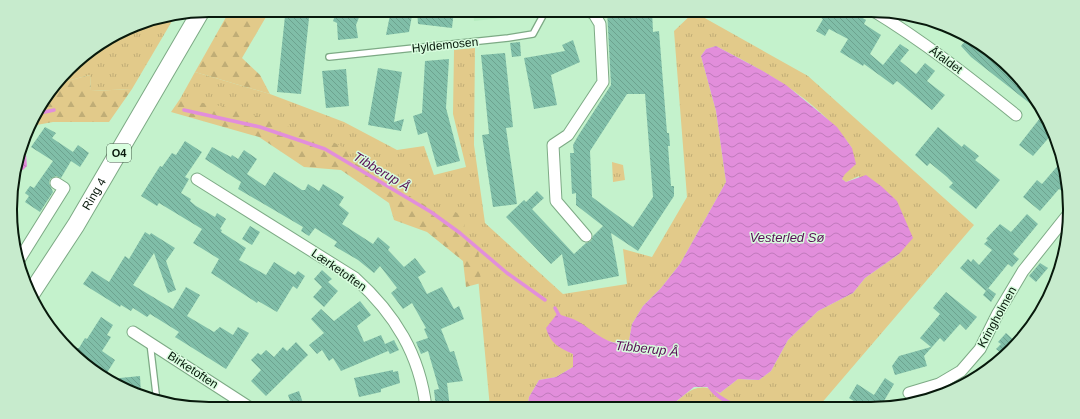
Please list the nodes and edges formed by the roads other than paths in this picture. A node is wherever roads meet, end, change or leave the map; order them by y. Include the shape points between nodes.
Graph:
1 (197, 17) edge
2 (542, 17) edge
3 (596, 17) edge
4 (884, 17) edge
5 (330, 57) dead end
6 (1016, 115) dead end
7 (197, 179) dead end
8 (56, 183) dead end
9 (1063, 221) edge
10 (586, 236) dead end
11 (23, 254) edge
12 (34, 289) edge
13 (133, 332) dead end
14 (150, 343) junction
15 (909, 392) dead end
16 (156, 394) edge
17 (241, 402) edge
18 (425, 402) edge

1 - 12 main road, Ring 4 / O4 via 76,225
2 - 5 lane, Hyldemosen via 533,34
3 - 10 street via 600,24 603,82 568,135 553,145 556,201
4 - 6 street, Åfaldet via 953,64
7 - 18 street, Lærketoften via 355,278 372,294 396,322 413,354
8 - 11 street via 64,188
9 - 15 street, Kringholmen via 1023,271 980,349 961,371 939,384
13 - 14 street, Birketoften
14 - 16 lane
14 - 17 street, Birketoften

